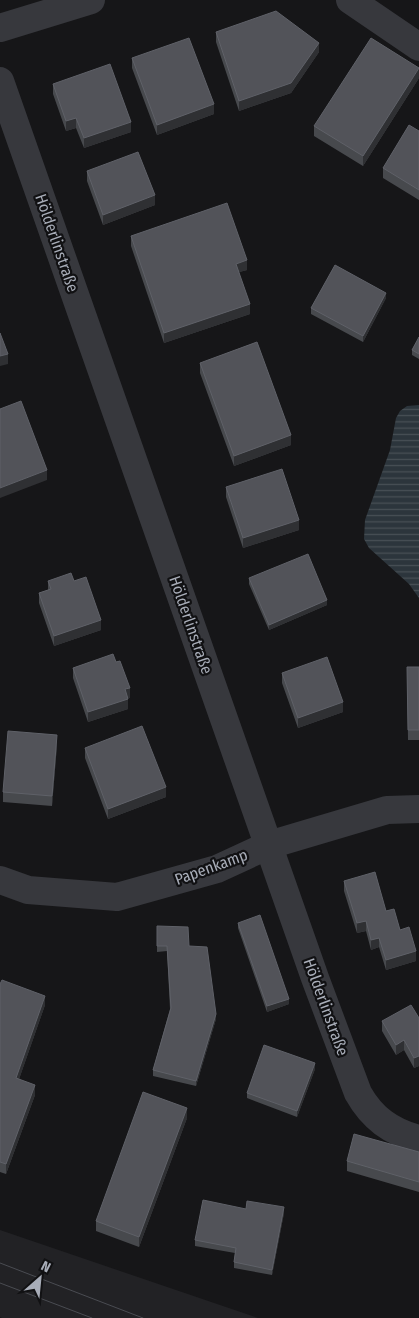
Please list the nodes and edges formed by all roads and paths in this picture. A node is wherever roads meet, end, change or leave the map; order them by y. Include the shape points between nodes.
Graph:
1 (92, 0) edge
2 (350, 0) edge
3 (0, 28) edge
4 (419, 47) edge
5 (0, 81) edge
6 (419, 809) edge
7 (269, 845) junction
8 (0, 880) edge
9 (419, 1140) edge

1 - 3 street
2 - 4 street
5 - 7 street, Hölderlinstraße
6 - 7 street, Papenkamp via 387,810
7 - 8 street, Papenkamp via 217,868 117,897 28,890
7 - 9 street, Hölderlinstraße via 358,1092 367,1108 380,1120

